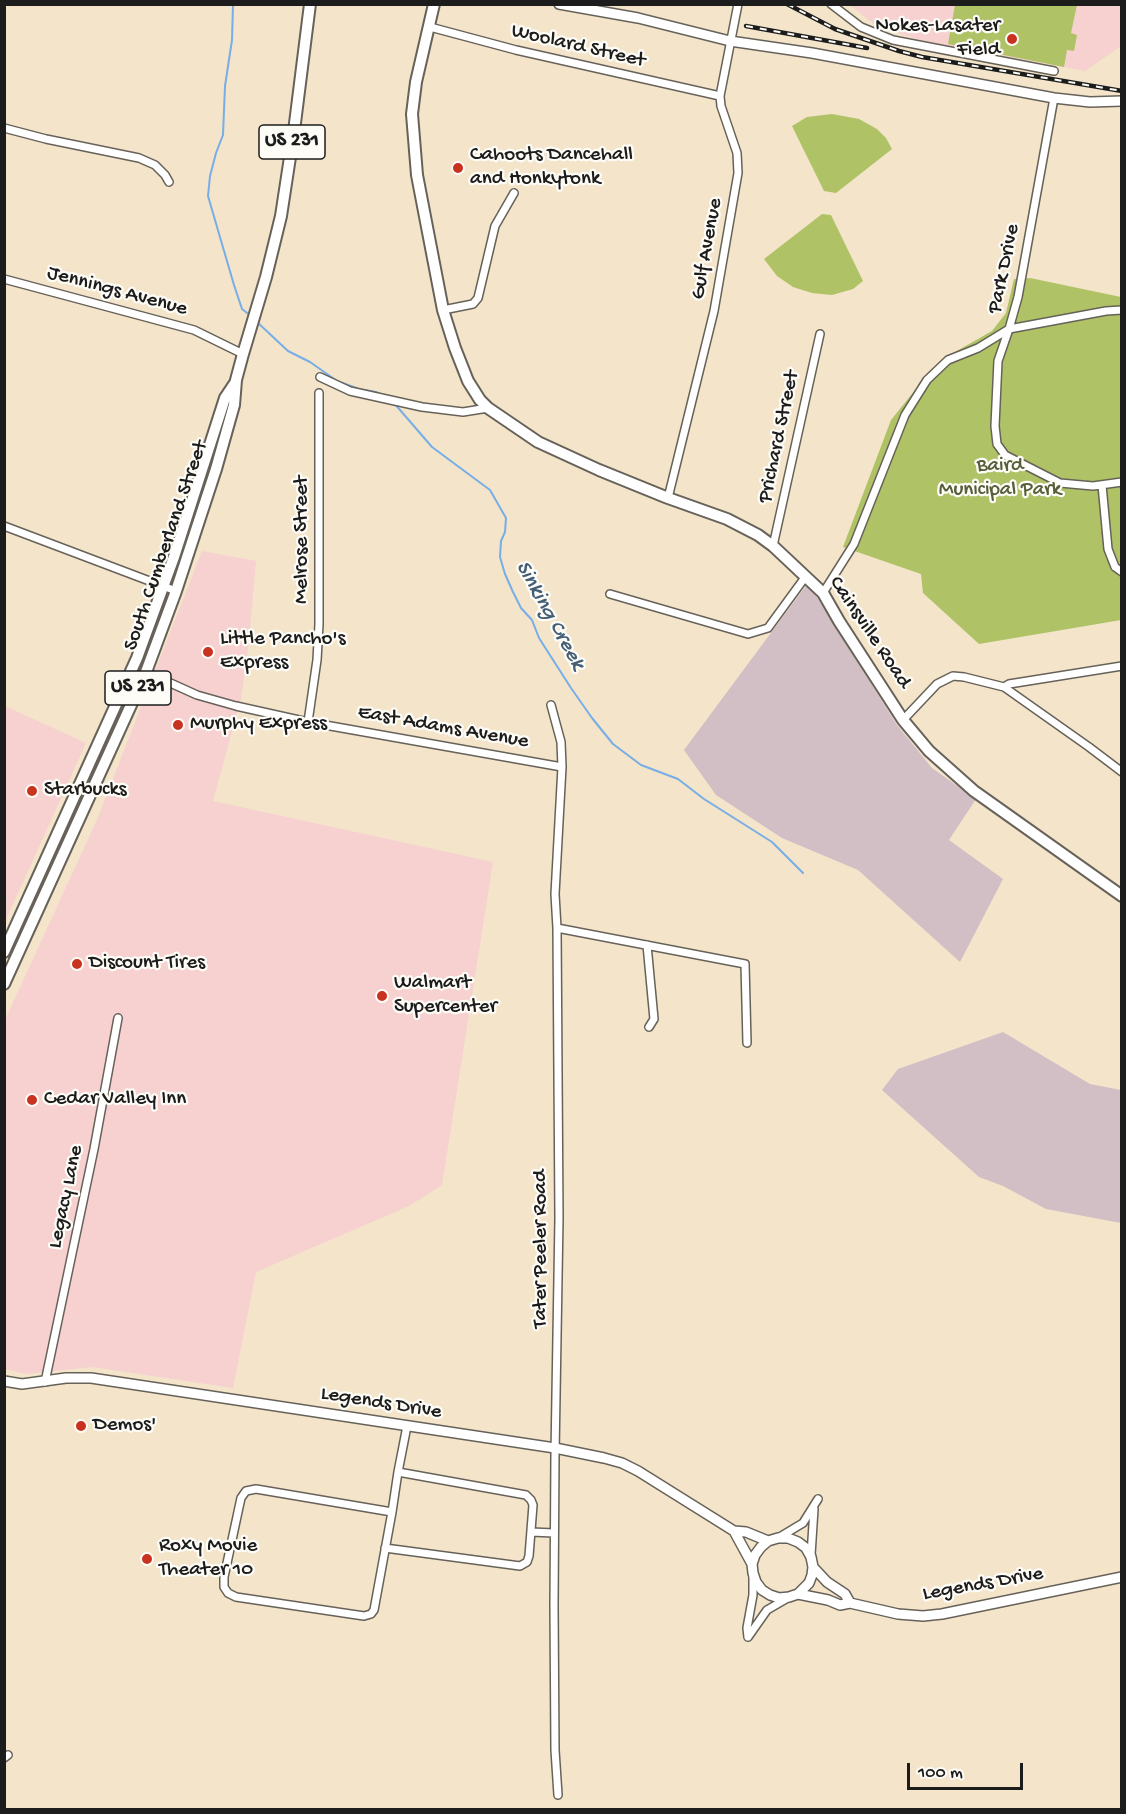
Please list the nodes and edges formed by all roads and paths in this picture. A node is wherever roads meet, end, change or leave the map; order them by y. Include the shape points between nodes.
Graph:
1 (310, 4) edge
2 (435, 4) edge
3 (559, 4) edge
4 (738, 4) edge
5 (831, 4) edge
6 (430, 27) junction
7 (730, 41) junction
8 (1054, 71) dead end
9 (720, 96) junction
10 (1054, 98) junction
11 (1120, 103) edge
12 (4, 128) edge
13 (169, 182) dead end
14 (514, 193) dead end
15 (4, 279) edge
16 (443, 310) junction
17 (1122, 310) edge
18 (1009, 329) junction
19 (820, 334) dead end
20 (243, 354) junction
21 (320, 377) dead end
22 (236, 380) junction
23 (319, 393) dead end
24 (488, 408) junction
25 (1122, 482) edge
26 (1102, 485) junction
27 (668, 498) junction
28 (4, 526) edge
29 (773, 546) junction
30 (1122, 572) edge
31 (806, 576) junction
32 (163, 586) junction
33 (176, 591) junction
34 (823, 593) junction
35 (610, 594) dead end
36 (1122, 666) edge
37 (146, 672) junction
38 (1004, 687) junction
39 (551, 705) dead end
40 (903, 720) junction
41 (308, 722) junction
42 (562, 767) junction
43 (1122, 772) edge
44 (1122, 896) edge
45 (557, 928) junction
46 (647, 945) junction
47 (4, 952) edge
48 (4, 984) edge
49 (118, 1018) dead end
50 (649, 1027) dead end
51 (747, 1043) dead end
52 (4, 1381) edge
53 (45, 1382) junction
54 (407, 1426) junction
55 (555, 1448) junction
56 (398, 1472) junction
57 (818, 1499) dead end
58 (814, 1507) junction
59 (392, 1512) junction
60 (732, 1530) junction
61 (531, 1532) junction
62 (554, 1533) junction
63 (773, 1539) junction
64 (385, 1548) junction
65 (812, 1562) junction
66 (752, 1564) junction
67 (753, 1577) junction
68 (1122, 1577) edge
69 (793, 1596) junction
70 (850, 1604) junction
71 (558, 1795) dead end

1 - 20 main road, South Cumberland Street / US 231 via 281,216
2 - 6 main road, Cainsville Road
3 - 7 street via 638,18
4 - 7 street, Gulf Avenue
5 - 8 street via 861,27 893,40
6 - 9 street, Woolard Street
6 - 16 main road, Cainsville Road via 412,114 417,179
7 - 9 street, Gulf Avenue
7 - 10 street
9 - 27 street, Gulf Avenue via 737,153 738,173 714,311
10 - 11 street
10 - 18 street, Park Drive
12 - 13 street via 139,158 155,165
14 - 16 street via 495,226 478,298 473,304
15 - 20 street, Jennings Avenue via 194,330
16 - 24 main road, Cainsville Road via 468,381
17 - 18 street
18 - 26 street via 998,361 997,444 1005,455 1060,483
18 - 34 street, Park Drive via 948,360 927,380 905,415 854,544
19 - 29 street, Prichard Street
20 - 22 main road, South Cumberland Street / US 231
21 - 24 street via 350,391 422,407 463,412
22 - 32 main road, South Cumberland Street / US 231 via 225,398
22 - 33 main road, South Cumberland Street / US 231 via 225,437
23 - 41 street, Melrose Street via 319,624
24 - 27 main road, Cainsville Road via 538,442
25 - 26 street
26 - 30 street via 1108,549 1115,567
27 - 29 main road, Cainsville Road via 727,519
28 - 32 street
29 - 31 main road, Cainsville Road
31 - 34 main road, Cainsville Road
31 - 35 street via 768,628 748,634
32 - 33 street
32 - 47 main road, South Cumberland Street / US 231 via 129,675
33 - 37 main road, South Cumberland Street / US 231
34 - 40 main road, Cainsville Road
36 - 38 street
37 - 41 street, East Adams Avenue via 212,700
37 - 48 main road, South Cumberland Street / US 231
38 - 40 street via 953,676 937,684
38 - 43 street
39 - 42 street, Tater Peeler Road via 561,742
40 - 44 main road, Cainsville Road via 929,751 974,791
41 - 42 street, East Adams Avenue
42 - 45 street, Tater Peeler Road via 556,854
45 - 46 street
45 - 55 street, Tater Peeler Road via 559,1218
46 - 50 street via 654,1019
46 - 51 street via 745,964
49 - 53 street, Legacy Lane
52 - 53 street, Legends Drive
53 - 54 street, Legends Drive via 91,1378
54 - 55 street, Legends Drive
54 - 56 street
55 - 60 street, Legends Drive via 622,1463
55 - 62 street, Tater Peeler Road
56 - 59 street
56 - 61 street via 526,1496 532,1504
57 - 58 street
58 - 63 street via 799,1526
58 - 65 street
59 - 64 street
59 - 64 street via 255,1489 246,1491 224,1587 236,1597 364,1616 374,1610
60 - 63 street, Legends Drive
60 - 66 street, Legends Drive
61 - 62 street
61 - 64 street via 529,1556 520,1566
62 - 71 street, Tater Peeler Road
63 - 65 street, Legends Drive via 798,1542 806,1548
63 - 66 street via 761,1547
65 - 69 street via 809,1583
65 - 70 street, Legends Drive via 826,1582 845,1594
66 - 67 street, Legends Drive
67 - 69 street, Legends Drive via 770,1595
67 - 69 street via 748,1637 767,1610
68 - 70 street, Legends Drive via 942,1614 898,1614
69 - 70 street, Legends Drive

